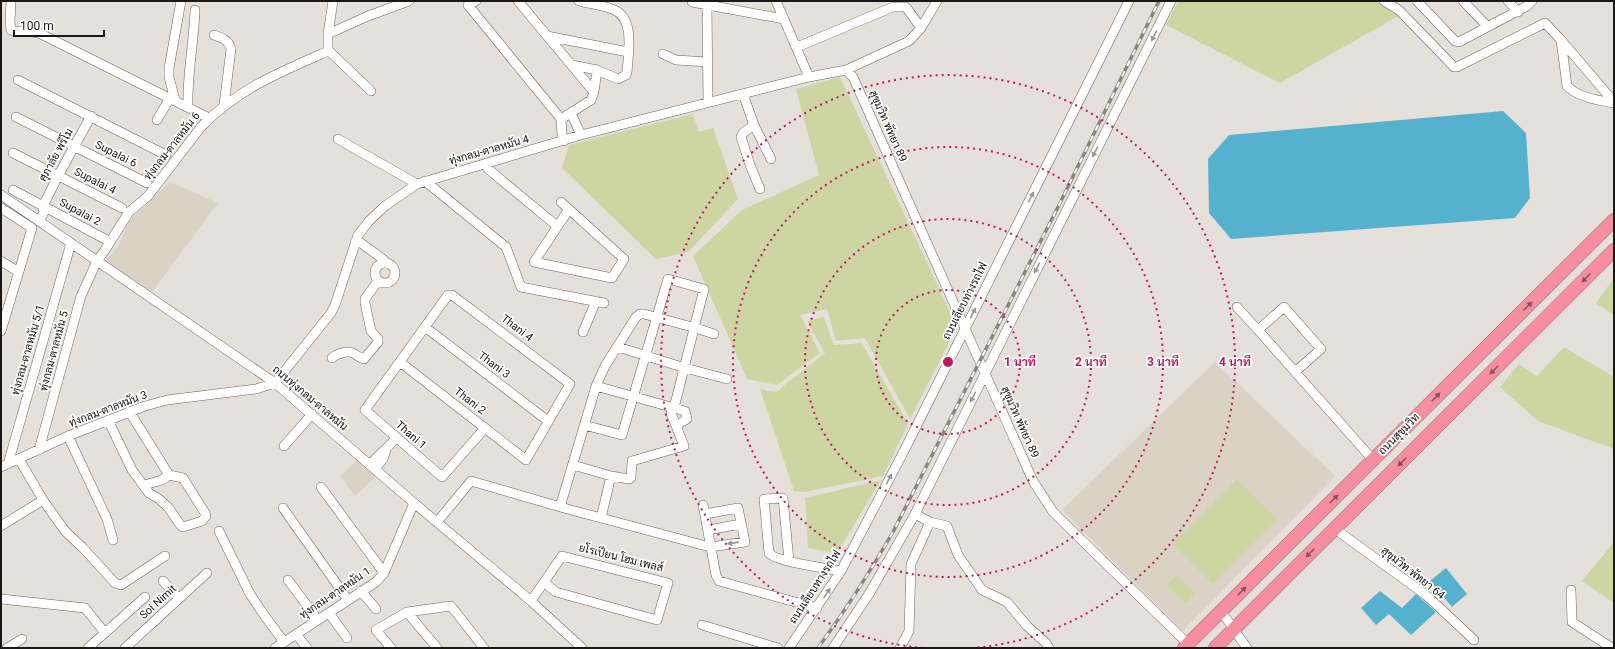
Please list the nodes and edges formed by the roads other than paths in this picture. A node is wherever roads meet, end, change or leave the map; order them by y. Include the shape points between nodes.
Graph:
1 (11, 1) edge
2 (181, 1) edge
3 (333, 1) edge
4 (409, 1) edge
5 (476, 1) edge
6 (518, 1) edge
7 (579, 1) edge
8 (776, 1) edge
9 (937, 1) edge
10 (1129, 1) edge
11 (1171, 1) edge
12 (1384, 1) edge
13 (1417, 1) edge
14 (1463, 1) edge
15 (1508, 1) edge
16 (1532, 1) edge
17 (692, 2) edge
18 (894, 4) edge
19 (1398, 4) edge
20 (707, 5) junction
21 (195, 10) dead end
22 (1518, 12) junction
23 (784, 19) junction
24 (1487, 26) junction
25 (921, 28) junction
26 (328, 34) junction
27 (214, 35) dead end
28 (547, 36) junction
29 (1561, 40) junction
30 (797, 47) junction
31 (328, 50) junction
32 (628, 52) junction
33 (663, 54) dead end
34 (708, 62) junction
35 (572, 65) junction
36 (597, 70) junction
37 (846, 70) junction
38 (809, 77) junction
39 (18, 80) dead end
40 (371, 91) dead end
41 (594, 92) junction
42 (743, 94) junction
43 (173, 99) junction
44 (1614, 102) edge
45 (708, 104) junction
46 (224, 105) junction
47 (188, 106) junction
48 (572, 113) junction
49 (91, 116) junction
50 (16, 117) dead end
51 (209, 118) junction
52 (561, 119) junction
53 (157, 120) dead end
54 (754, 125) junction
55 (581, 136) junction
56 (338, 139) dead end
57 (564, 141) junction
58 (75, 146) junction
59 (13, 153) dead end
60 (166, 155) dead end
61 (771, 159) dead end
62 (486, 163) junction
63 (58, 176) junction
64 (147, 183) dead end
65 (421, 183) junction
66 (13, 190) dead end
67 (760, 190) dead end
68 (1, 195) edge
69 (561, 202) dead end
70 (43, 206) junction
71 (1, 208) edge
72 (122, 208) dead end
73 (569, 209) junction
74 (1614, 220) edge
75 (35, 222) junction
76 (557, 226) junction
77 (105, 239) dead end
78 (355, 242) junction
79 (71, 243) junction
80 (1614, 250) edge
81 (1, 261) edge
82 (97, 261) junction
83 (385, 263) junction
84 (19, 272) junction
85 (378, 281) junction
86 (1237, 307) dead end
87 (4, 313) edge
88 (656, 317) junction
89 (425, 327) junction
90 (696, 328) junction
91 (964, 329) junction
92 (1258, 330) junction
93 (1, 331) edge
94 (583, 332) dead end
95 (714, 334) dead end
96 (618, 347) junction
97 (646, 357) junction
98 (332, 358) dead end
99 (400, 362) junction
100 (685, 368) junction
101 (1295, 372) junction
102 (985, 373) junction
103 (727, 379) dead end
104 (276, 382) junction
105 (596, 386) junction
106 (634, 397) junction
107 (674, 408) junction
108 (129, 411) junction
109 (312, 414) junction
110 (108, 420) junction
111 (548, 421) junction
112 (584, 425) junction
113 (485, 428) junction
114 (68, 436) junction
115 (396, 438) junction
116 (284, 446) dead end
117 (39, 450) junction
118 (19, 459) junction
119 (1373, 460) junction
120 (573, 465) junction
121 (4, 466) edge
122 (372, 467) junction
123 (169, 475) junction
124 (611, 476) junction
125 (144, 485) junction
126 (321, 487) dead end
127 (43, 500) junction
128 (414, 503) junction
129 (560, 507) junction
130 (283, 508) dead end
131 (914, 514) junction
132 (601, 518) junction
133 (437, 522) junction
134 (930, 522) junction
135 (741, 524) junction
136 (1, 526) edge
137 (1335, 529) junction
138 (708, 530) junction
139 (218, 531) dead end
140 (113, 540) dead end
141 (710, 546) junction
142 (165, 556) dead end
143 (789, 561) junction
144 (841, 571) junction
145 (207, 573) dead end
146 (384, 573) junction
147 (288, 580) dead end
148 (163, 581) dead end
149 (545, 583) junction
150 (1571, 590) dead end
151 (361, 591) junction
152 (144, 597) dead end
153 (1, 599) edge
154 (179, 599) junction
155 (348, 600) junction
156 (531, 601) junction
157 (817, 608) junction
158 (376, 609) dead end
159 (1221, 611) junction
160 (407, 612) junction
161 (329, 613) junction
162 (318, 620) junction
163 (702, 625) dead end
164 (1234, 629) junction
165 (105, 633) junction
166 (296, 634) junction
167 (347, 638) dead end
168 (22, 639) dead end
169 (1474, 640) dead end
170 (284, 642) junction
171 (1186, 646) edge
172 (128, 647) edge
173 (7, 648) edge
174 (88, 648) edge
175 (276, 648) edge
176 (307, 648) edge
177 (391, 648) edge
178 (437, 648) edge
179 (484, 648) edge
180 (582, 648) edge
181 (778, 648) edge
182 (789, 648) edge
183 (833, 648) edge
184 (900, 648) edge
185 (1049, 648) edge
186 (1215, 648) edge
187 (1247, 648) edge
188 (1612, 648) edge

1 - 43 street via 11,30 39,33
2 - 43 street via 169,68
3 - 26 street
4 - 26 street
5 - 52 street via 468,5
6 - 28 street
7 - 32 street via 614,9 621,16 629,30
8 - 23 street
9 - 25 street
91 -> 10 street, ถนนเลียบทางรถไฟ
11 -> 102 street
12 - 19 street
13 - 24 street via 1455,41 1459,42
14 - 24 street
15 - 22 street
16 - 22 street
17 - 20 street
18 - 25 street via 906,7
18 - 30 street
19 - 29 street via 1454,67 1545,23
20 - 23 street
20 - 34 street
21 - 47 street via 187,90
22 - 24 street
23 - 30 street
25 - 37 street via 902,45
26 - 31 street
27 - 46 street via 224,38 231,49
28 - 32 street
28 - 35 street
29 - 44 street
29 - 44 street via 1567,86 1596,100
30 - 38 street
31 - 40 street
31 - 46 street, ทุ่งกลม-ตาลหมัน 6 via 263,80
32 - 36 street via 626,75 618,79
33 - 34 street via 676,60
34 - 45 street
35 - 36 street
35 - 41 street
36 - 41 street
37 - 38 street
37 - 91 street, สุขุมวิท พัทยา 89 via 853,77
38 - 42 street, ทุ่งกลม-ตาลหมัน 4
39 - 49 street
41 - 48 street via 591,100
42 - 45 street, ทุ่งกลม-ตาลหมัน 4
42 - 54 street
43 - 47 street
43 - 53 street
45 - 55 street, ทุ่งกลม-ตาลหมัน 4
46 - 51 street, ทุ่งกลม-ตาลหมัน 6
47 - 51 street
48 - 52 street
48 - 55 street
49 - 58 street, ศุภาลัย พรีโม
49 - 60 street
50 - 58 street, Supalai 6
51 - 82 street, ทุ่งกลม-ตาลหมัน 6 via 148,196 129,212
52 - 57 street
54 - 61 street
54 - 67 street via 741,137
55 - 57 street, ทุ่งกลม-ตาลหมัน 4
56 - 65 street
57 - 62 street, ทุ่งกลม-ตาลหมัน 4
58 - 63 street, ศุภาลัย พรีโม
58 - 64 street, Supalai 6
59 - 63 street, Supalai 4
62 - 65 street, ทุ่งกลม-ตาลหมัน 4
62 - 76 street via 488,169
63 - 70 street, ศุภาลัย พรีโม
63 - 72 street, Supalai 4
65 - 78 street, ทุ่งกลม-ตาลหมัน 4 via 385,206 369,221
65 - 94 street via 506,247 521,287 558,298 600,302
66 - 70 street, Supalai 2
68 - 75 street, ถนนทุ่งกลม-ตาลหมัน
69 - 73 street
70 - 75 street, ศุภาลัย พรีโม via 39,209
70 - 77 street, Supalai 2
71 - 75 street
73 - 76 street
73 - 76 street via 624,259 612,278 534,262
119 -> 74 highway, ถนนสุขุมวิท
75 - 79 street, ถนนทุ่งกลม-ตาลหมัน
75 - 84 street
78 - 83 street via 361,243
78 - 104 street, ทุ่งกลม-ตาลหมัน 4 via 331,313
79 - 82 street, ถนนทุ่งกลม-ตาลหมัน
79 - 121 street, ทุ่งกลม-ตาลหมัน 5/1
80 -> 137 highway, ถนนสุขุมวิท
81 - 84 street
82 - 104 street, ถนนทุ่งกลม-ตาลหมัน
82 - 117 street, ทุ่งกลม-ตาลหมัน 5 via 81,296
83 - 85 street via 381,263 375,270
83 - 85 street via 394,269 395,277 386,283
84 - 87 street
85 - 98 street via 364,303 371,331 378,342 364,359 352,352 335,355
86 - 92 street
87 - 93 street
88 - 90 street
88 - 90 street via 668,278 704,289
88 - 96 street via 638,315
88 - 97 street
89 - 99 street
89 - 111 street, Thani 3
89 - 111 street, Thani 4 via 448,295 452,295 570,384
90 - 95 street
90 - 100 street
91 - 102 street, สุขุมวิท พัทยา 89
144 -> 91 street, ถนนเลียบทางรถไฟ via 905,450
92 - 101 street
92 - 101 street via 1284,307 1320,349
96 - 97 street
96 - 105 street
97 - 100 street
97 - 106 street
99 - 113 street, Thani 2
99 - 115 street, Thani 1 via 365,410
100 - 103 street
100 - 107 street
101 - 119 street
102 -> 131 street
102 - 171 street, สุขุมวิท พัทยา 89 via 1033,481 1053,512
104 - 108 street, ทุ่งกลม-ตาลหมัน 3 via 256,389 167,400
104 - 109 street, ถนนทุ่งกลม-ตาลหมัน
105 - 106 street
105 - 112 street
106 - 107 street
106 - 112 street via 622,435
107 - 124 street via 671,413 684,446 632,461 629,479
108 - 110 street, ทุ่งกลม-ตาลหมัน 3
108 - 123 street
109 - 116 street
109 - 122 street, ถนนทุ่งกลม-ตาลหมัน
110 - 114 street, ทุ่งกลม-ตาลหมัน 3
110 - 125 street via 127,461
111 - 113 street, Thani 2 via 526,460
112 - 120 street
113 - 115 street, Thani 1 via 442,477
114 - 117 street, ทุ่งกลม-ตาลหมัน 3
114 - 140 street via 107,519
115 - 122 street via 379,455
117 - 118 street, ทุ่งกลม-ตาลหมัน 3
118 - 121 street, ทุ่งกลม-ตาลหมัน 3
118 - 127 street
159 -> 119 highway, ถนนสุขุมวิท
120 - 124 street
120 - 129 street
122 - 128 street, ถนนทุ่งกลม-ตาลหมัน
123 - 125 street via 162,480
123 - 125 street via 183,478 205,513 202,521 181,526 168,507 149,493
124 - 132 street
126 - 146 street
127 - 136 street
127 - 142 street via 65,531 118,585
128 - 133 street, ถนนทุ่งกลม-ตาลหมัน
128 - 146 street, ทุ่งกลม-ตาลหมัน 1
129 - 132 street
129 - 133 street via 471,481
130 - 155 street
131 - 134 street
131 - 183 street via 870,594
132 - 141 street
133 - 156 street, ถนนทุ่งกลม-ตาลหมัน
134 - 184 street via 911,564 909,631
134 - 185 street via 947,526 958,555 982,590 1007,602
135 - 138 street
135 - 138 street via 738,508 704,510
135 -> 141 street via 745,542
137 -> 164 highway, ถนนสุขุมวิท
137 - 169 street, สุขุมวิท พัทยา 64 via 1426,595
138 - 141 street
139 - 170 street via 250,594
141 - 157 street via 719,581
143 - 143 street via 772,557 769,553 764,499 782,498
143 - 144 street
157 -> 144 street, ถนนเลียบทางรถไฟ
145 - 154 street, Soi Nimit
146 - 151 street, ทุ่งกลม-ตาลหมัน 1 via 376,582
147 - 162 street
148 - 154 street
149 - 149 street, ยโรเปียน โฮม เพลส์ via 556,592 657,620 668,583 562,556
149 - 156 street, ยโรเปียน โฮม เพลส์
150 - 188 street via 1572,622
151 - 155 street, ทุ่งกลม-ตาลหมัน 1
151 - 158 street
152 - 165 street
153 - 165 street via 85,608
154 - 172 street, Soi Nimit
155 - 161 street, ทุ่งกลม-ตาลหมัน 1
156 - 180 street, ถนนทุ่งกลม-ตาลหมัน
157 - 182 street, ถนนเลียบทางรถไฟ
159 - 164 street
159 - 171 highway, ถนนสุขุมวิท
160 - 177 street via 376,630
160 - 178 street
160 - 179 street via 451,606
161 - 162 street, ทุ่งกลม-ตาลหมัน 1
161 - 167 street
162 - 166 street, ทุ่งกลม-ตาลหมัน 1
163 - 181 street
164 - 186 highway, ถนนสุขุมวิท
164 - 187 street
165 - 174 street
166 - 170 street, ทุ่งกลม-ตาลหมัน 1
166 - 176 street
168 - 173 street
170 - 175 street, ทุ่งกลม-ตาลหมัน 1

